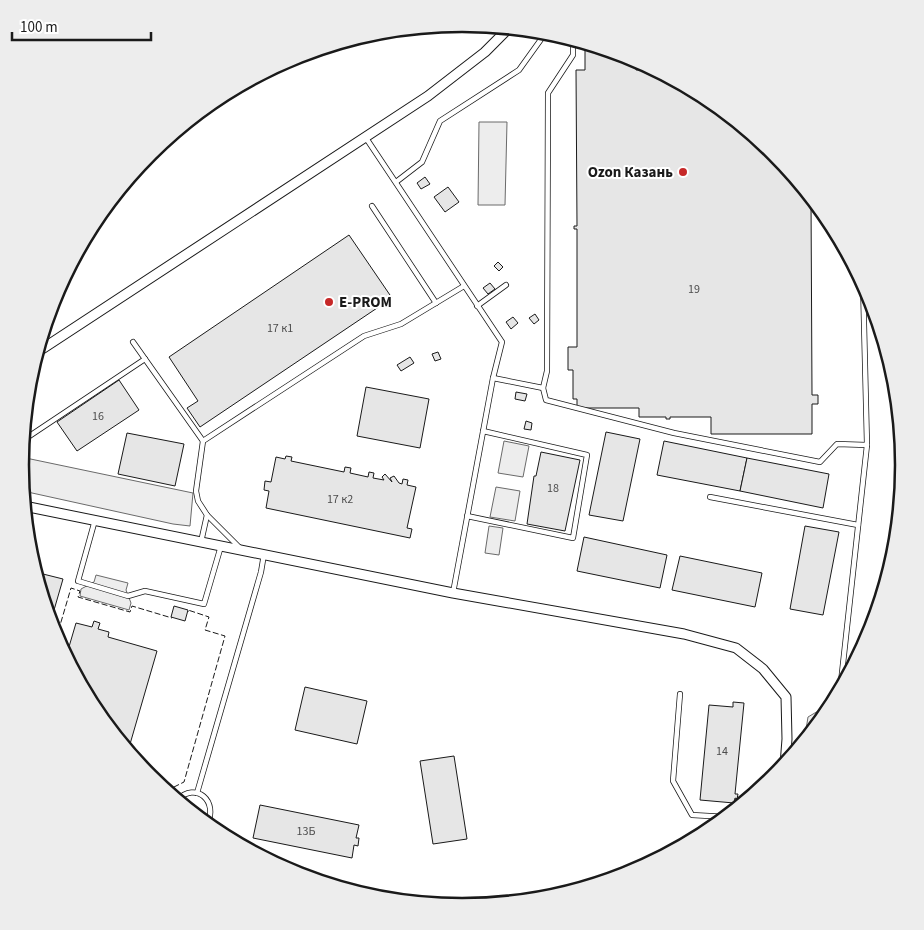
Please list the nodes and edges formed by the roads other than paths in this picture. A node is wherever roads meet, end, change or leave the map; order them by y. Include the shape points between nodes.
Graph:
1 (503, 34) edge
2 (541, 39) edge
3 (573, 47) edge
4 (366, 138) junction
5 (396, 182) junction
6 (372, 206) dead end
7 (506, 284) dead end
8 (464, 286) junction
9 (436, 303) junction
10 (863, 303) edge
11 (478, 306) junction
12 (133, 342) dead end
13 (46, 347) edge
14 (145, 359) junction
15 (493, 378) junction
16 (542, 388) junction
17 (483, 431) junction
18 (30, 436) edge
19 (203, 441) junction
20 (867, 445) junction
21 (710, 497) dead end
22 (31, 507) edge
23 (207, 515) junction
24 (468, 516) junction
25 (95, 520) junction
26 (858, 525) junction
27 (201, 542) junction
28 (222, 545) junction
29 (241, 548) junction
30 (264, 553) junction
31 (453, 593) junction
32 (842, 673) edge
33 (680, 694) dead end
34 (786, 753) edge
35 (197, 793) junction
36 (182, 796) edge
37 (715, 816) edge
38 (211, 818) edge

1 - 4 street via 486,52 428,96
2 - 5 lane via 519,70 440,121 422,162
3 - 16 lane via 572,56 548,92 547,371
4 - 5 lane
4 - 13 street
5 - 8 lane
6 - 9 lane
7 - 11 lane
8 - 9 lane
8 - 11 lane
9 - 19 lane via 401,324 364,336
10 - 20 lane
11 - 15 lane via 502,342
12 - 14 lane
14 - 18 lane
14 - 19 lane
15 - 16 lane
15 - 17 lane
16 - 20 lane via 546,400 674,433 820,462 837,444
17 - 24 lane
17 - 24 lane via 587,455 574,538
19 - 23 lane via 196,491
20 - 26 lane
21 - 26 lane
22 - 25 street
23 - 27 lane
23 - 29 lane
24 - 31 lane
25 - 27 street
25 - 28 lane via 78,580 128,596 145,591 204,604
26 - 32 lane
27 - 28 street
28 - 29 street
29 - 30 street
30 - 31 street
30 - 35 lane
31 - 34 street via 684,634 736,648 763,669 786,697
33 - 37 lane via 673,781 692,815
35 - 36 lane
35 - 38 lane via 211,806

